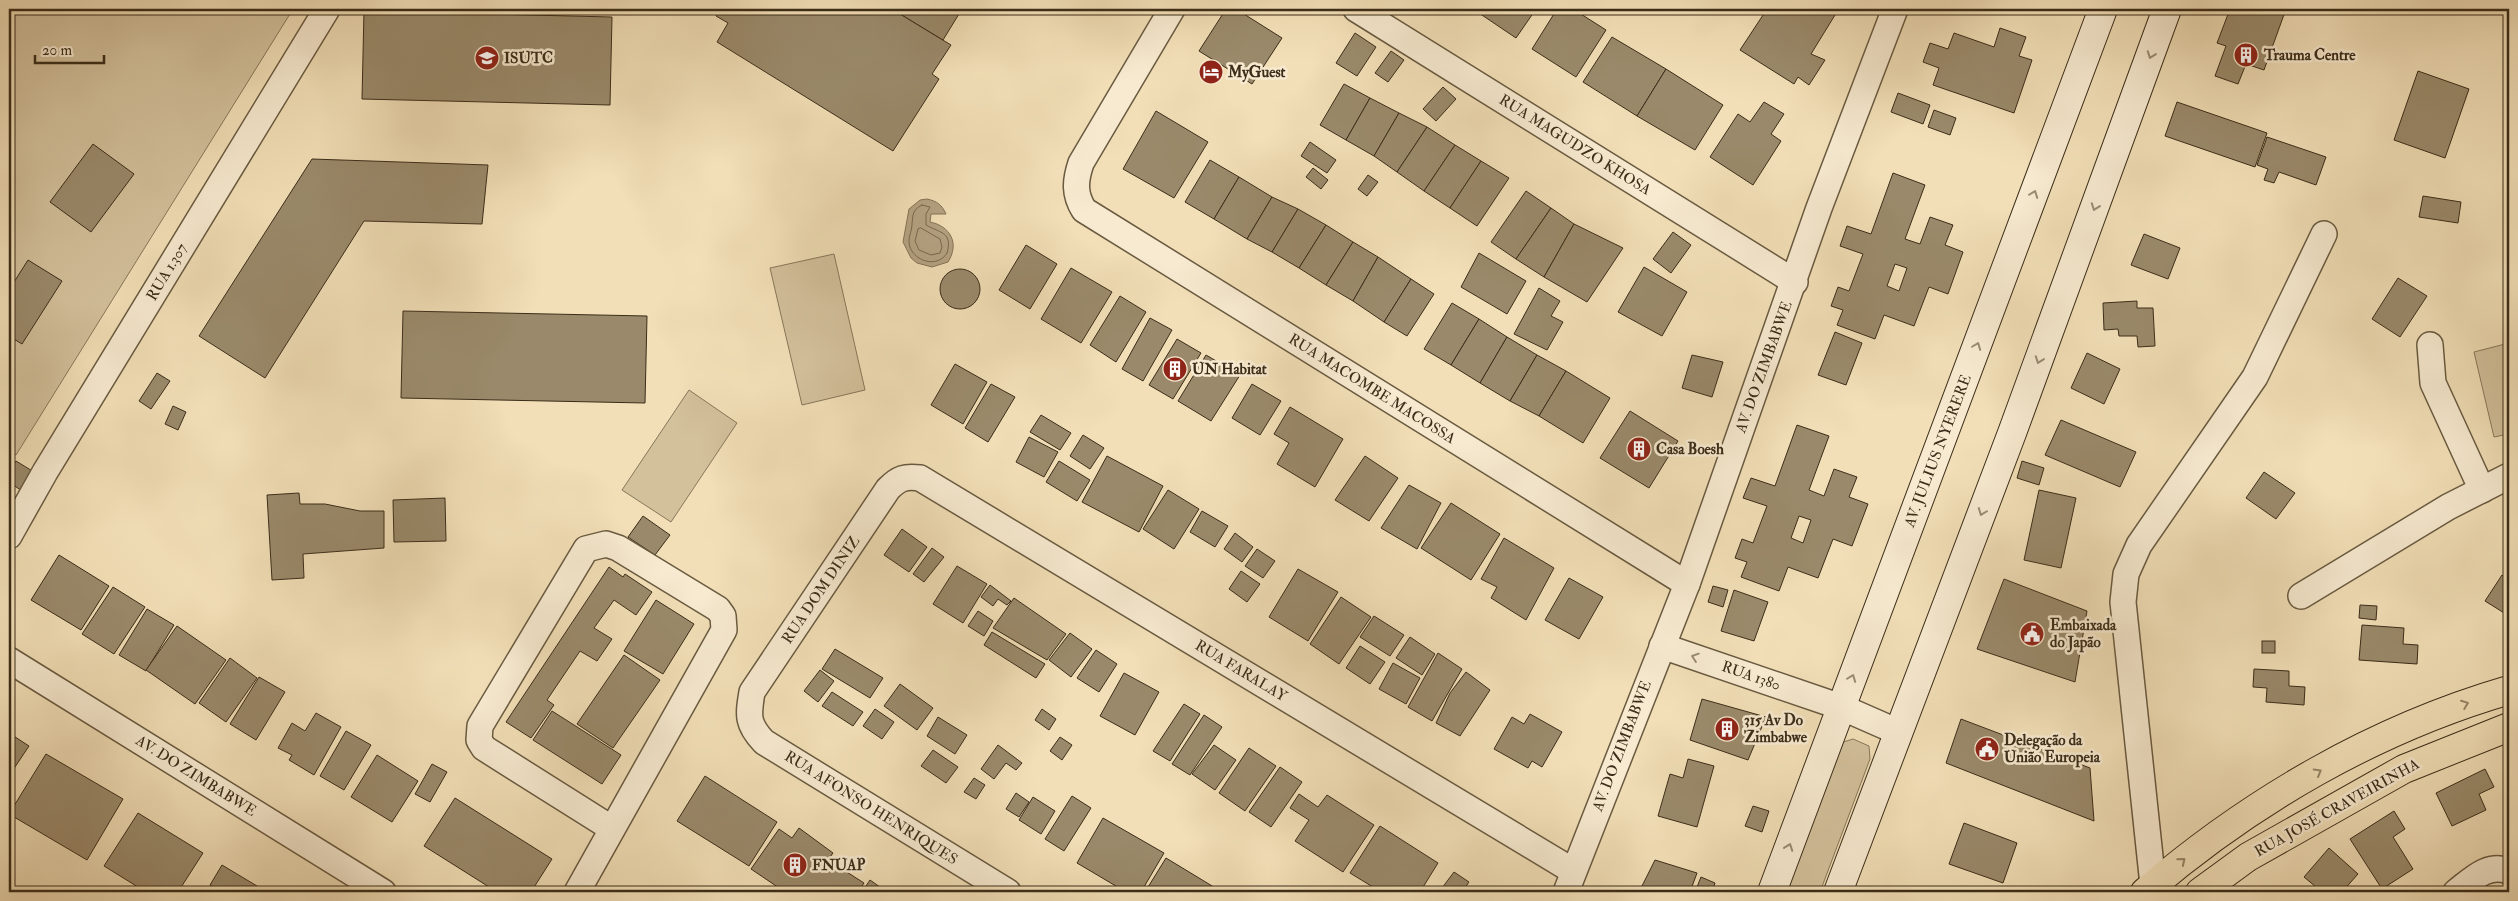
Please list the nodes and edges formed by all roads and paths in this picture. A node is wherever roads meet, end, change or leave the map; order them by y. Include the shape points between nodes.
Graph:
1 (327, 9) edge
2 (1172, 9) edge
3 (1356, 9) edge
4 (1895, 9) edge
5 (2103, 9) edge
6 (2167, 9) edge
7 (2324, 234) dead end
8 (1794, 282) junction
9 (2430, 346) dead end
10 (906, 476) joint
11 (2509, 476) edge
12 (2482, 490) junction
13 (9, 536) edge
14 (1687, 584) junction
15 (2301, 596) dead end
16 (1662, 646) junction
17 (9, 660) edge
18 (2509, 690) edge
19 (1841, 707) junction
20 (749, 712) joint
21 (2509, 727) edge
22 (1898, 732) junction
23 (611, 828) junction
24 (2509, 871) edge
25 (1569, 882) edge
26 (2149, 889) edge
27 (383, 892) edge
28 (577, 892) edge
29 (1008, 892) edge
30 (1772, 892) edge
31 (1838, 892) edge
32 (2200, 892) edge
33 (2456, 892) edge

1 - 13 street, RUA 1.307
2 - 14 street, RUA MACOMBE MACOSSA via 1081,163 1075,180 1078,200 1084,210
3 - 8 street, RUA MAGUDZO KHOSA
4 - 8 street, AV. DO ZIMBABWE
19 -> 5 main road, AV. JULIUS NYERERE
6 -> 22 main road via 2012,433
7 - 26 street via 2255,377 2139,545 2126,574 2123,602
8 - 14 street, AV. DO ZIMBABWE
9 - 12 street via 2433,383
10 - 20 street, RUA DOM DINIZ via 888,489 752,692
10 - 25 street, RUA FARALAY via 920,478
11 - 12 street
12 - 15 street via 2448,507
14 - 16 street, AV. DO ZIMBABWE
19 -> 16 street, RUA 1380
16 - 25 street, AV. DO ZIMBABWE
17 - 27 street, AV. DO ZIMBABWE
26 -> 18 main road via 2194,851 2268,801 2366,745 2468,702
19 - 22 street, RUA 1380
30 -> 19 main road, AV. JULIUS NYERERE
20 - 29 street, RUA AFONSO HENRIQUES via 752,729 764,742
21 - 32 main road, RUA JOSÉ CRAVEIRINHA via 2404,769 2248,857
22 - 31 main road
23 - 23 street via 677,715 724,630 725,622 718,609 618,548 606,544 586,549 480,726 479,734 484,748
23 - 28 street
24 - 33 street via 2498,867 2481,873

